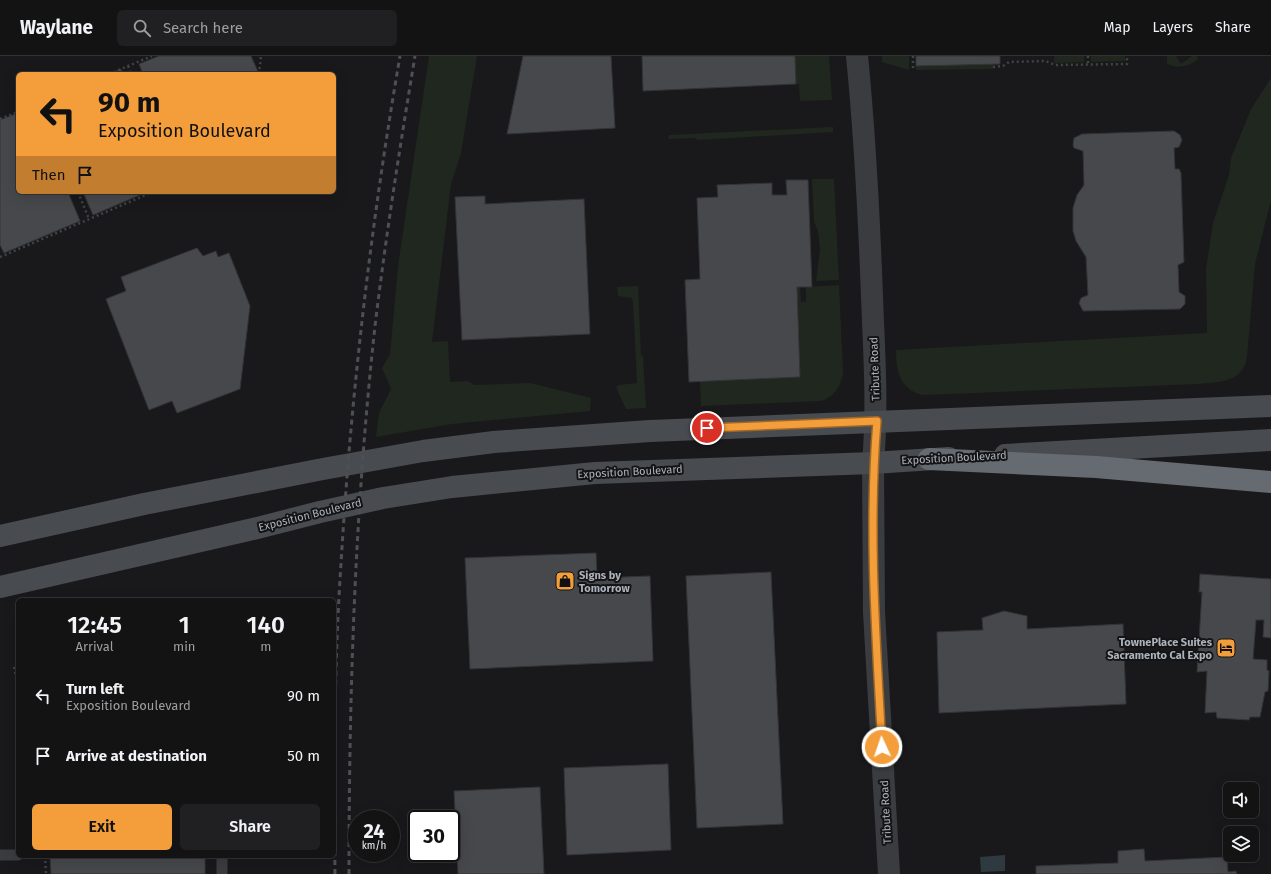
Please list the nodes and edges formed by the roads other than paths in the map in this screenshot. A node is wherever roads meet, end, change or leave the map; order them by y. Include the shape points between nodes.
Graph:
1 (857, 56) edge
2 (1271, 406) edge
3 (877, 421) junction
4 (1271, 440) edge
5 (929, 459) junction
6 (873, 463) junction
7 (1271, 482) edge
8 (0, 536) edge
9 (0, 587) edge
10 (0, 855) edge
11 (16, 855) edge
12 (222, 858) edge
13 (222, 874) edge
14 (889, 874) edge

1 - 3 street, Tribute Road via 865,136
2 - 3 main road
3 - 6 street, Tribute Road
3 - 8 main road via 566,436 423,451 144,504
4 - 5 main road, Exposition Boulevard
5 - 6 main road, Exposition Boulevard
5 - 7 highway via 1096,468
6 - 9 main road, Exposition Boulevard via 595,473 452,487 327,510
6 - 14 street, Tribute Road via 874,612
10 - 11 lane
12 - 13 lane

